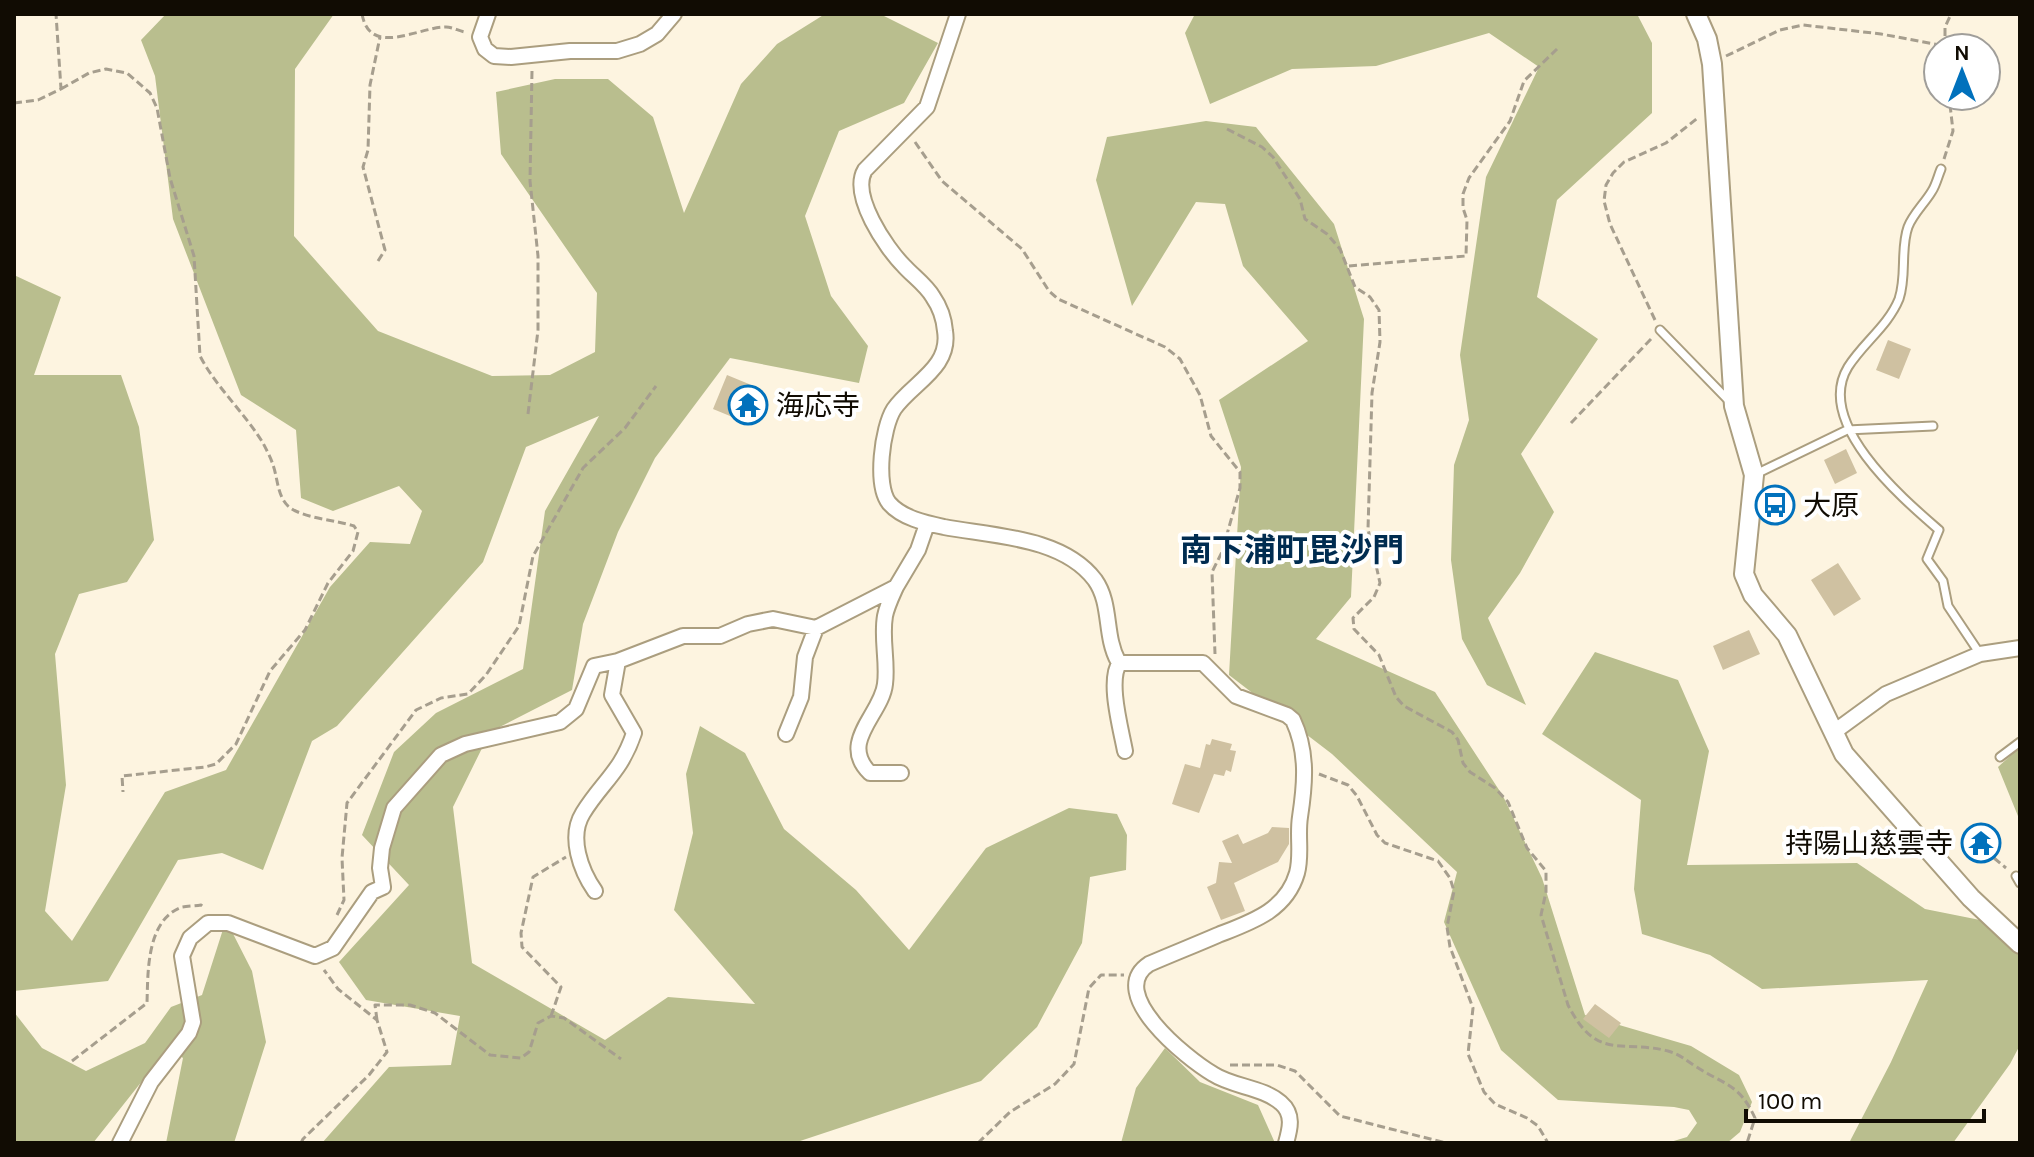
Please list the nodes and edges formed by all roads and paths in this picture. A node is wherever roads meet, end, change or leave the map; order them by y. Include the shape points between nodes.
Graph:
1 (56, 14) edge
2 (362, 14) edge
3 (488, 14) edge
4 (674, 14) edge
5 (958, 14) edge
6 (1696, 14) edge
7 (380, 37) junction
8 (480, 37) junction
9 (1922, 42) edge
10 (1557, 49) dead end
11 (532, 55) junction
12 (1712, 64) junction
13 (61, 89) junction
14 (1714, 102) junction
15 (14, 103) edge
16 (1951, 112) edge
17 (1227, 129) dead end
18 (907, 130) junction
19 (1941, 169) joint
20 (378, 261) dead end
21 (1349, 266) junction
22 (1660, 330) junction
23 (656, 386) dead end
24 (1734, 406) junction
25 (528, 414) dead end
26 (1571, 423) dead end
27 (1933, 426) dead end
28 (1847, 430) junction
29 (1754, 475) junction
30 (927, 524) junction
31 (896, 587) junction
32 (816, 628) junction
33 (2020, 648) edge
34 (1980, 654) junction
35 (618, 661) junction
36 (1120, 662) junction
37 (1214, 674) junction
38 (1834, 732) junction
39 (786, 734) dead end
40 (2020, 742) edge
41 (1125, 751) dead end
42 (2000, 757) dead end
43 (1306, 769) junction
44 (901, 773) dead end
45 (123, 792) dead end
46 (579, 849) junction
47 (1994, 858) dead end
48 (2018, 880) edge
49 (595, 891) dead end
50 (337, 914) dead end
51 (228, 923) junction
52 (2020, 944) edge
53 (315, 956) junction
54 (1135, 979) junction
55 (551, 1016) junction
56 (377, 1020) junction
57 (621, 1059) dead end
58 (72, 1061) dead end
59 (1227, 1065) dead end
60 (120, 1143) edge
61 (301, 1143) edge
62 (978, 1143) edge
63 (1286, 1143) edge
64 (1446, 1143) edge
65 (1548, 1143) edge
66 (1747, 1143) edge

1 - 13 path
2 - 7 path via 373,35
3 - 8 street
4 - 11 street via 657,34 617,51
5 - 18 street via 927,107
6 - 12 street
7 - 8 path via 447,27
7 - 20 path via 363,167 385,250
8 - 11 street via 494,56
9 - 12 path via 1803,25 1780,30
10 - 21 path via 1524,81 1510,121 1469,178 1463,194 1466,256
11 - 25 path via 530,181 538,330
12 - 14 street
13 - 15 path
13 - 45 path via 106,69 127,73 150,93 194,256 200,356 263,443 289,507 354,526 358,532 353,551 328,583 305,630 270,671 250,718 225,757 205,767 122,776
14 - 22 path via 1666,143 1624,162 1606,185 1610,224
14 - 24 street
16 - 19 path via 1953,131
17 - 21 path via 1273,157 1300,199 1305,219 1327,234
18 - 30 street via 865,170 860,191 899,261 934,297 945,327 946,343 936,366 893,411 881,470 887,501
18 - 37 path via 942,181 1018,244 1058,299 1165,347 1185,366 1211,436 1240,472 1240,488 1212,572
19 - 28 lane via 1908,225 1898,300 1847,369 1840,399
21 - 66 path via 1355,287 1379,310 1380,342 1372,393 1368,529 1380,583 1353,618 1354,629 1379,655 1404,706 1452,732 1470,772 1508,802 1527,848 1546,871 1541,915 1574,1017 1603,1044 1681,1055 1729,1084 1755,1118
22 - 24 lane
22 - 26 path
23 - 50 path via 625,428 583,468 533,556 519,626 486,675 468,694 441,698 416,710 347,803 344,900
24 - 29 street
27 - 28 lane
28 - 29 lane
28 - 34 lane via 1899,496 1939,530 1927,559 1943,581 1948,606
29 - 38 street via 1744,574 1753,595 1787,635
30 - 31 street
30 - 36 street via 1039,544 1077,561 1104,597 1110,642
31 - 32 street
31 - 44 street via 885,615 885,687 867,720 858,755 870,773
32 - 35 street via 773,619 720,636 683,636
32 - 39 street via 805,657 801,697
33 - 34 street
34 - 38 street via 1886,694
35 - 46 street via 612,695 634,733 615,774 581,816
35 - 53 street via 594,666 576,709 560,722 465,744 441,755 394,808 382,848 383,887 372,892 333,948
36 - 37 street via 1197,662
36 - 41 street via 1114,685
37 - 43 street via 1236,696 1291,717
38 - 52 street via 1860,774 1971,898
40 - 42 lane
43 - 54 street via 1299,863 1283,900 1255,922 1149,964
43 - 65 path via 1348,785 1385,843 1438,861 1450,878 1450,947 1473,1008 1468,1054 1484,1092 1495,1104 1538,1126
46 - 49 street via 582,873
46 - 55 path via 533,877 521,933 522,947 561,987
47 - 48 path
51 - 53 street
51 - 58 path via 201,905 182,907 167,917 148,958 147,1003
51 - 60 street via 208,923 190,938 182,956 193,1022 151,1082
53 - 56 path via 338,989
54 - 62 path via 1101,975 1089,988 1074,1064
54 - 63 street via 1137,996 1159,1030 1213,1075 1281,1103 1290,1119
55 - 56 path via 538,1023 529,1052 521,1058 490,1055 435,1013 410,1005 375,1005
55 - 57 path via 564,1018
56 - 61 path via 387,1052
59 - 64 path via 1295,1071 1340,1116

